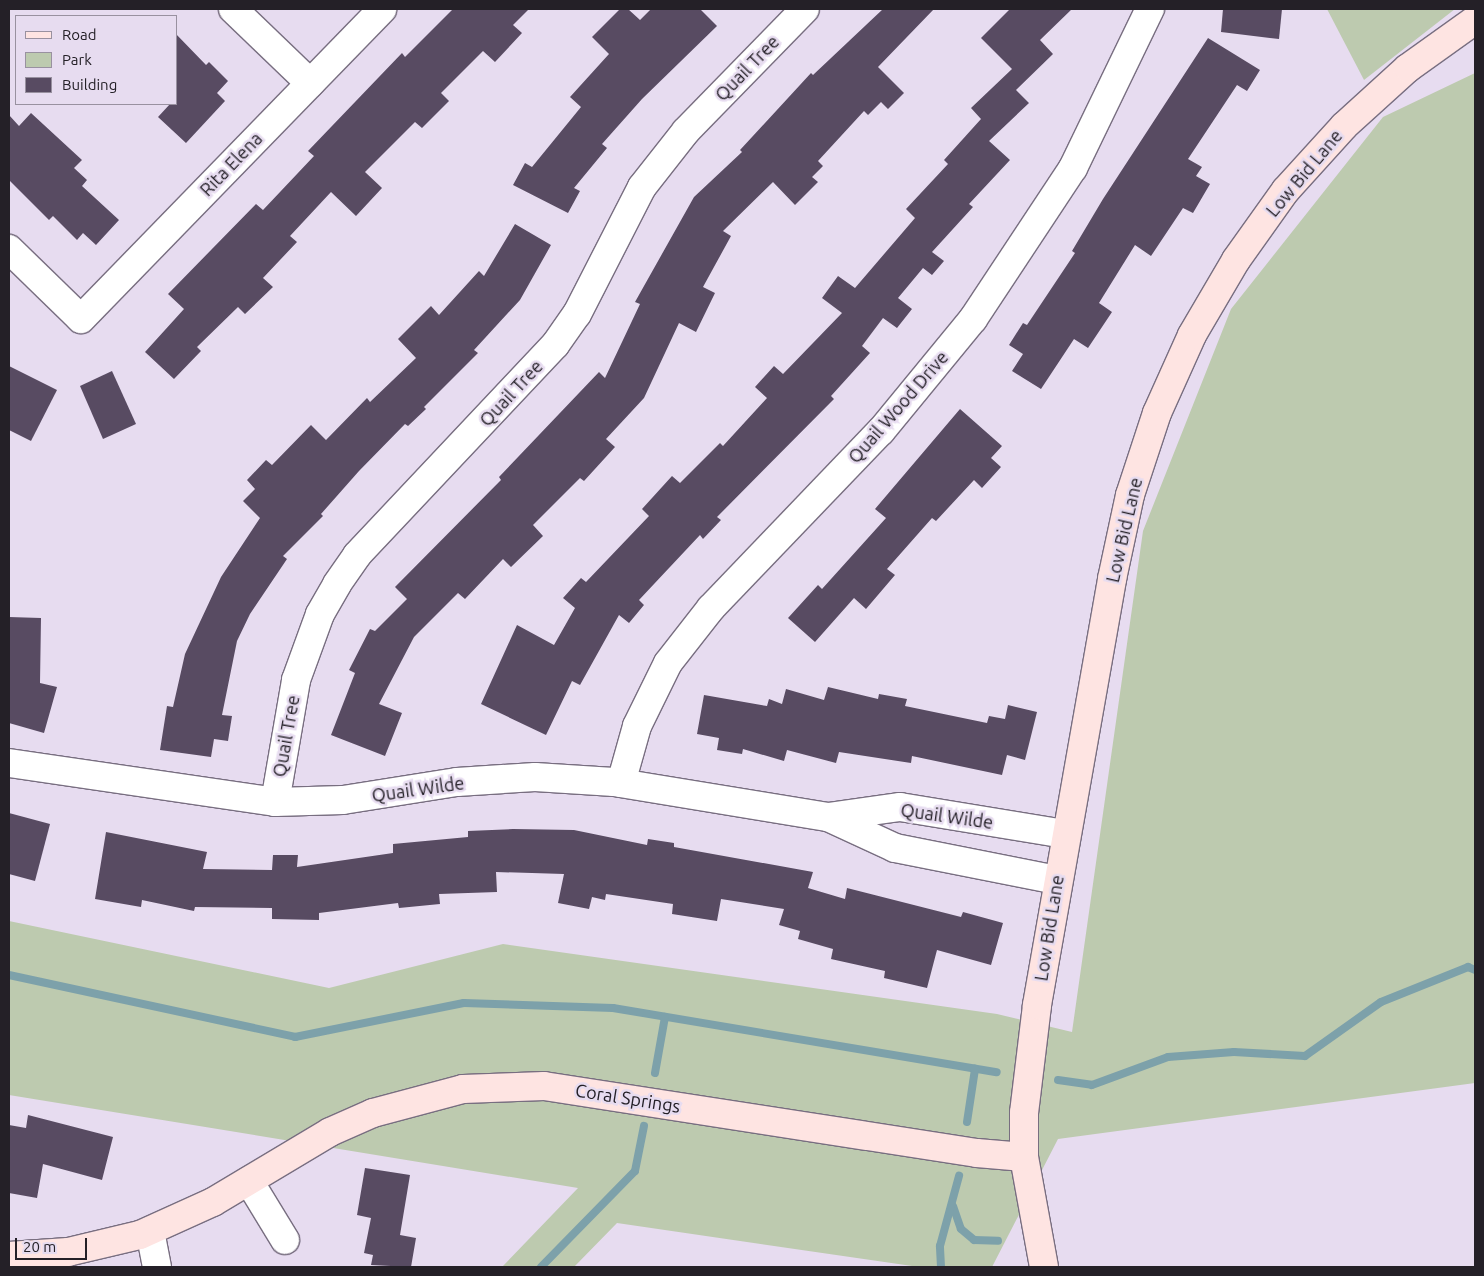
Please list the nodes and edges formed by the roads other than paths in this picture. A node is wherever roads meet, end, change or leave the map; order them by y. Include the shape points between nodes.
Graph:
1 (233, 9) edge
2 (382, 9) edge
3 (805, 9) edge
4 (1150, 9) edge
5 (1475, 20) edge
6 (310, 83) junction
7 (9, 249) edge
8 (9, 763) edge
9 (621, 783) junction
10 (275, 802) junction
11 (828, 817) junction
12 (1065, 834) junction
13 (1057, 880) junction
14 (1024, 1157) junction
15 (249, 1180) junction
16 (150, 1231) junction
17 (285, 1240) dead end
18 (9, 1256) edge
19 (156, 1267) edge
20 (1044, 1267) edge

1 - 6 street
2 - 6 street, Rita Elena
3 - 10 street, Quail Tree via 686,131 642,187 577,314 555,345 358,555 337,584 320,614 296,680
4 - 9 street, Quail Wood Drive via 1073,168 974,318 881,431 710,608 668,663 637,726
5 - 12 street, Low Bid Lane via 1408,68 1350,120 1286,190 1236,260 1192,335 1157,413 1130,495
6 - 7 street, Rita Elena via 81,318
8 - 10 street, Quail Wilde
9 - 10 street, Quail Wilde via 535,777 457,782 343,800
9 - 11 street, Quail Wilde
11 - 12 street, Quail Wilde via 900,807
11 - 13 street, Quail Wilde via 895,848
12 - 13 street, Low Bid Lane
13 - 14 street, Low Bid Lane via 1024,1113
14 - 15 street, Coral Springs via 535,1086 463,1089 373,1113 330,1132
14 - 20 street, Low Bid Lane
15 - 16 street, Coral Springs via 213,1202
15 - 17 street
16 - 18 street, Coral Springs via 68,1252
16 - 19 street

